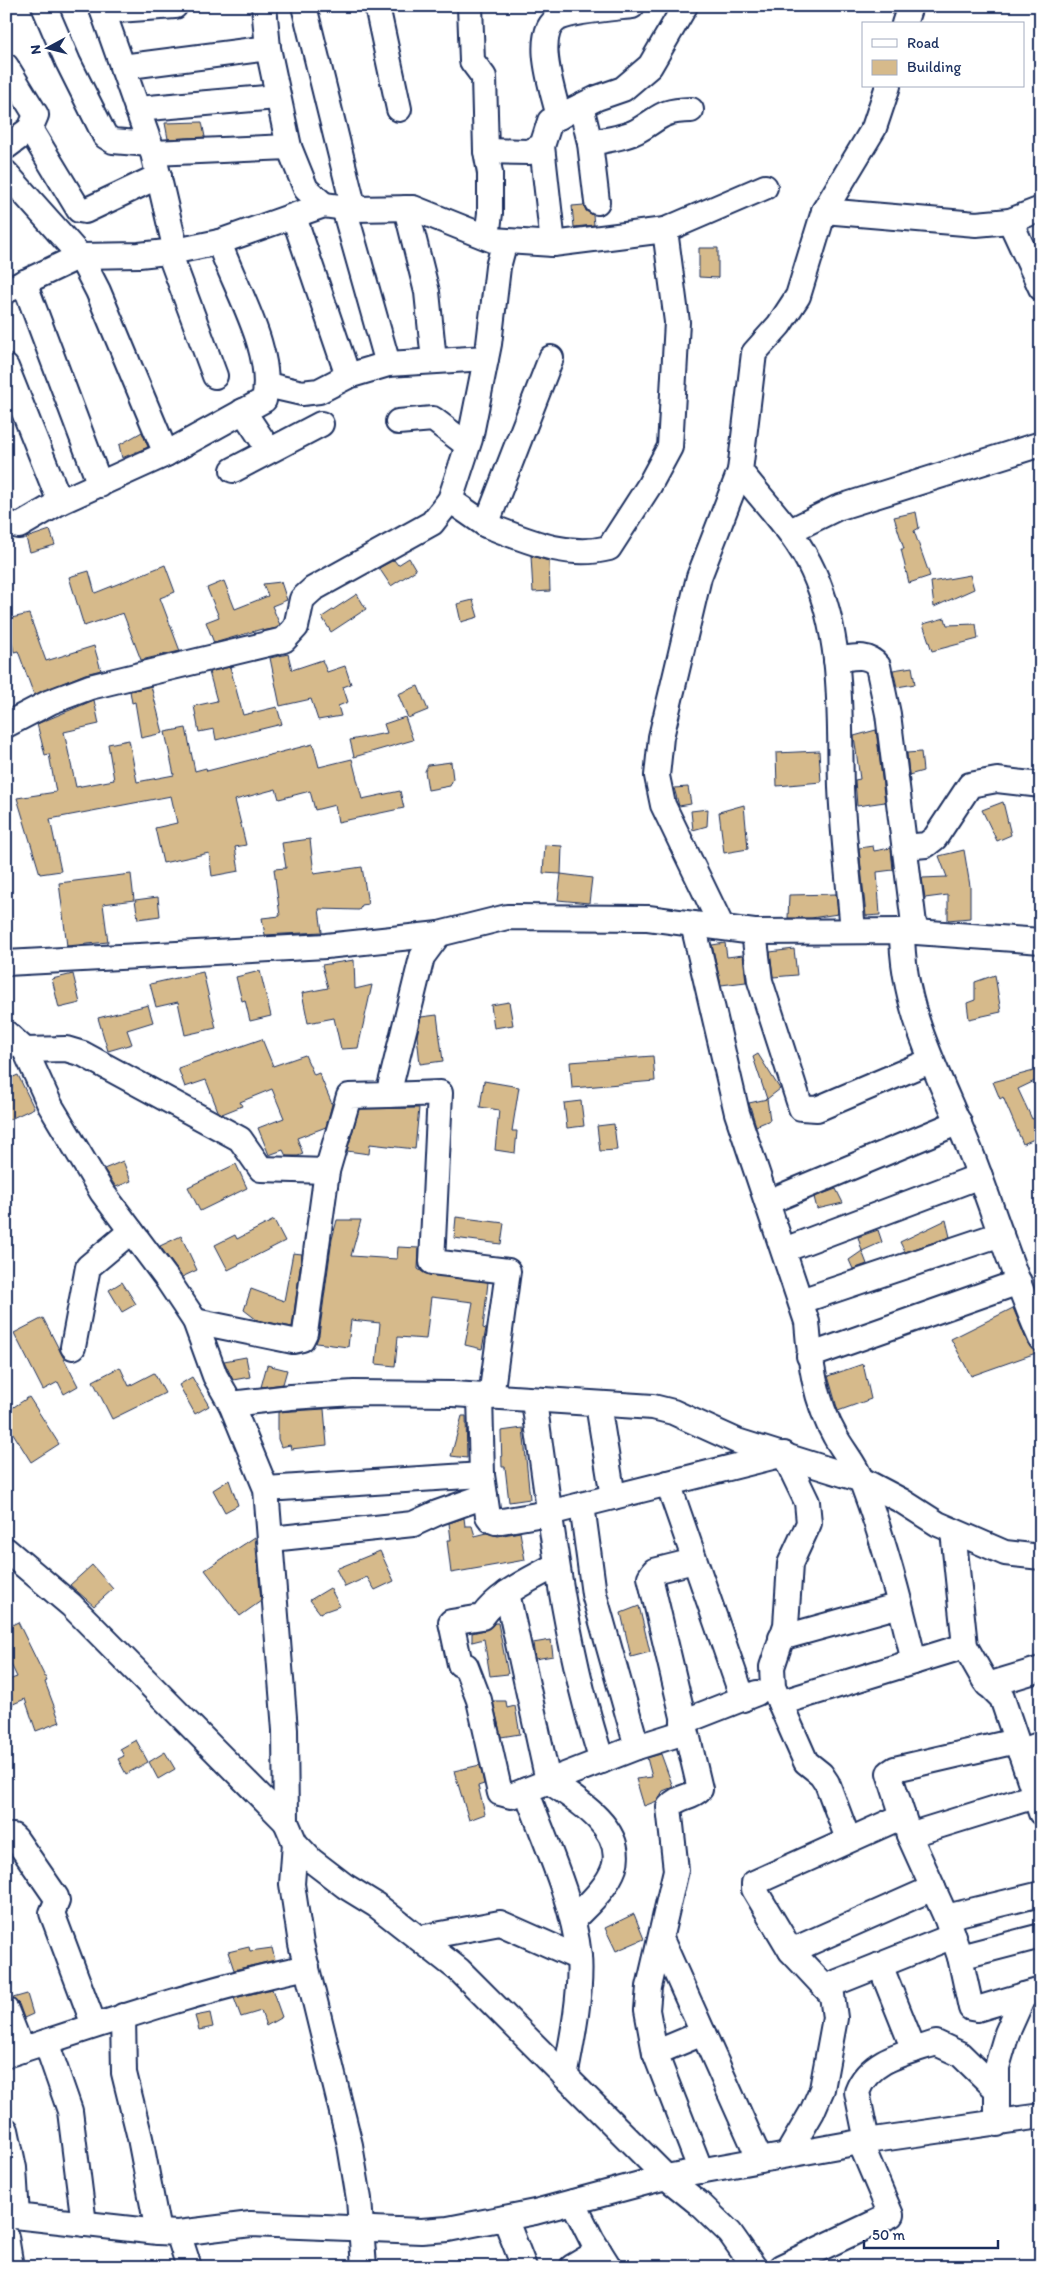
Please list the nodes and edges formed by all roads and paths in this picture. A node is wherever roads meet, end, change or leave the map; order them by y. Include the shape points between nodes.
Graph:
1 (44, 6) edge
2 (175, 6) edge
3 (264, 6) edge
4 (304, 6) edge
5 (377, 6) edge
6 (470, 6) edge
7 (632, 6) edge
8 (685, 6) edge
9 (910, 6) edge
10 (102, 9) edge
11 (905, 22) edge
12 (268, 48) junction
13 (6, 66) edge
14 (122, 67) junction
15 (887, 88) edge
16 (277, 97) junction
17 (581, 106) junction
18 (137, 109) junction
19 (399, 109) dead end
20 (691, 110) dead end
21 (559, 117) junction
22 (30, 129) junction
23 (590, 143) junction
24 (289, 146) junction
25 (542, 146) junction
26 (6, 147) edge
27 (152, 149) junction
28 (486, 151) junction
29 (6, 173) edge
30 (159, 176) junction
31 (765, 187) dead end
32 (597, 202) dead end
33 (341, 207) junction
34 (406, 208) junction
35 (1041, 209) edge
36 (824, 211) junction
37 (294, 217) junction
38 (1010, 220) junction
39 (665, 230) junction
40 (496, 239) junction
41 (219, 242) junction
42 (552, 244) junction
43 (173, 252) junction
44 (80, 256) junction
45 (15, 286) edge
46 (1041, 288) edge
47 (486, 358) junction
48 (551, 358) dead end
49 (434, 361) junction
50 (388, 364) junction
51 (6, 367) edge
52 (215, 376) dead end
53 (348, 376) junction
54 (267, 385) junction
55 (243, 411) junction
56 (398, 422) dead end
57 (321, 424) dead end
58 (1041, 444) edge
59 (468, 445) junction
60 (269, 450) junction
61 (166, 454) junction
62 (233, 470) dead end
63 (740, 471) junction
64 (100, 485) junction
65 (450, 500) junction
66 (60, 502) junction
67 (6, 523) edge
68 (486, 525) junction
69 (790, 530) junction
70 (836, 660) junction
71 (6, 725) edge
72 (1041, 785) edge
73 (905, 847) junction
74 (693, 924) junction
75 (722, 927) junction
76 (853, 931) junction
77 (909, 931) junction
78 (754, 932) junction
79 (439, 934) junction
80 (1041, 940) edge
81 (6, 964) edge
82 (6, 1033) edge
83 (25, 1050) junction
84 (930, 1061) junction
85 (388, 1095) junction
86 (959, 1122) junction
87 (327, 1172) junction
88 (980, 1176) junction
89 (768, 1202) junction
90 (131, 1231) junction
91 (1001, 1234) junction
92 (784, 1250) junction
93 (1019, 1282) junction
94 (801, 1301) junction
95 (194, 1321) junction
96 (1041, 1339) edge
97 (73, 1347) dead end
98 (809, 1356) junction
99 (485, 1397) junction
100 (534, 1401) junction
101 (230, 1404) junction
102 (598, 1404) junction
103 (784, 1454) junction
104 (862, 1480) junction
105 (668, 1483) junction
106 (483, 1486) junction
107 (266, 1489) junction
108 (613, 1497) junction
109 (582, 1505) junction
110 (550, 1513) junction
111 (953, 1531) junction
112 (271, 1539) junction
113 (6, 1550) edge
114 (1041, 1557) edge
115 (694, 1561) junction
116 (556, 1565) junction
117 (507, 1593) junction
118 (900, 1604) junction
119 (781, 1638) junction
120 (965, 1646) junction
121 (914, 1662) junction
122 (1041, 1669) edge
123 (988, 1685) junction
124 (776, 1695) junction
125 (743, 1699) junction
126 (684, 1727) junction
127 (1026, 1745) edge
128 (637, 1747) junction
129 (602, 1761) junction
130 (548, 1781) junction
131 (526, 1790) junction
132 (1038, 1804) edge
133 (906, 1825) junction
134 (291, 1833) junction
135 (6, 1836) edge
136 (848, 1840) junction
137 (933, 1888) junction
138 (1041, 1894) edge
139 (573, 1920) junction
140 (1041, 1936) edge
141 (953, 1937) junction
142 (420, 1938) junction
143 (661, 1938) junction
144 (791, 1951) junction
145 (579, 1958) junction
146 (880, 1965) junction
147 (307, 1967) junction
148 (825, 1987) junction
149 (1033, 1992) edge
150 (6, 2010) edge
151 (123, 2016) junction
152 (94, 2025) junction
153 (703, 2033) junction
154 (46, 2042) junction
155 (914, 2050) junction
156 (14, 2052) edge
157 (655, 2053) junction
158 (565, 2076) junction
159 (997, 2090) junction
160 (1041, 2116) edge
161 (997, 2124) junction
162 (6, 2130) edge
163 (864, 2142) junction
164 (787, 2155) junction
165 (760, 2160) junction
166 (701, 2171) junction
167 (666, 2177) junction
168 (573, 2202) junction
169 (12, 2216) edge
170 (504, 2218) junction
171 (84, 2224) junction
172 (361, 2227) junction
173 (168, 2232) junction
174 (6, 2237) edge
175 (604, 2259) edge
176 (11, 2267) edge
177 (189, 2267) edge
178 (364, 2267) edge
179 (524, 2267) edge
180 (572, 2267) edge
181 (754, 2267) edge
182 (781, 2267) edge

1 - 27 street via 105,136 113,141
2 - 10 street
3 - 12 street
4 - 33 street
5 - 19 street
6 - 28 street via 472,61 484,78
7 - 21 street via 558,18 548,30 545,54
8 - 17 street via 650,66 623,89
9 - 11 street
10 - 14 street
12 - 14 street
12 - 16 street
13 - 22 street via 36,115
14 - 18 street
15 - 36 street via 874,128
16 - 18 street
16 - 24 street
17 - 21 street
17 - 23 street
18 - 27 street
20 - 23 street via 671,111 635,132
21 - 25 street via 550,122
22 - 26 street
22 - 30 street via 79,210
23 - 32 street
24 - 27 street
24 - 33 street via 306,189
25 - 28 street via 529,152
25 - 42 street
27 - 30 street
28 - 40 street via 490,213
29 - 44 street
30 - 43 street
31 - 39 street
33 - 34 street
33 - 37 street
33 - 50 street
34 - 40 street
34 - 49 street via 427,292
35 - 38 street
36 - 38 street via 976,224
36 - 63 street via 798,296 779,325 754,353
37 - 41 street
37 - 53 street
38 - 46 street
39 - 42 street
39 - 68 street via 677,322 670,447 649,486 609,548 591,552 547,548
40 - 42 street
40 - 47 street via 498,267
41 - 43 street
41 - 54 street via 261,348
43 - 44 street via 139,256
43 - 52 street
44 - 45 street
44 - 61 street via 98,291
45 - 64 street
47 - 49 street
47 - 59 street
48 - 68 street
49 - 50 street
50 - 53 street
51 - 66 street
53 - 54 street via 319,391 302,393
54 - 55 street via 264,400
55 - 60 street
55 - 61 street
56 - 59 street via 433,418
57 - 60 street
58 - 69 street via 837,508
59 - 65 street
60 - 62 street
61 - 64 street
63 - 69 street
63 - 75 street via 699,577 661,737 657,776 663,805
64 - 66 street
65 - 68 street
65 - 71 street via 432,523 313,589 302,600 296,627 284,640 90,687 50,702
66 - 67 street via 19,526
69 - 70 street via 813,570 828,610
70 - 73 street via 864,656 878,666 888,714
70 - 76 street via 841,789
72 - 73 street via 997,780 970,784 935,838 926,844
73 - 77 street
74 - 75 street
74 - 79 street via 648,918 507,917
74 - 89 street via 737,1112
75 - 78 street
76 - 77 street
76 - 78 street
77 - 80 street
77 - 84 street via 902,958 906,984
78 - 84 street via 760,981 801,1108 817,1110
79 - 81 street via 243,952
79 - 85 street via 422,957
82 - 83 street
83 - 87 street via 76,1051 240,1139 261,1169
83 - 90 street via 50,1105 102,1192
84 - 86 street
85 - 87 street via 350,1096
85 - 99 street via 440,1093 432,1262 508,1271
86 - 88 street
86 - 89 street
87 - 95 street via 302,1339
88 - 91 street
88 - 92 street
89 - 92 street
90 - 95 street
90 - 97 street via 88,1267
91 - 93 street
91 - 94 street
92 - 94 street
93 - 96 street
93 - 98 street
94 - 98 street via 807,1322
95 - 101 street via 215,1376
98 - 104 street via 825,1416
99 - 100 street
99 - 101 street via 354,1393
99 - 106 street
100 - 102 street
100 - 110 street
101 - 107 street
102 - 103 street via 653,1407 673,1412 737,1441
102 - 108 street
103 - 104 street
103 - 105 street
103 - 119 street via 807,1502 809,1522 790,1564 786,1625
104 - 111 street
104 - 118 street
105 - 108 street
105 - 115 street
106 - 107 street
106 - 110 street via 491,1520 496,1522
106 - 112 street via 413,1524
107 - 112 street
108 - 109 street
109 - 110 street
109 - 128 street via 594,1594
110 - 116 street
111 - 114 street via 1005,1553
111 - 120 street
112 - 134 street
113 - 134 street via 71,1605
115 - 125 street
115 - 126 street via 654,1571 650,1577
116 - 117 street
116 - 129 street via 584,1705
117 - 130 street
117 - 131 street via 490,1605 482,1617 451,1622 460,1664 466,1666 479,1700 500,1793 511,1796
118 - 119 street
118 - 121 street
119 - 124 street via 772,1667
120 - 121 street
120 - 123 street
121 - 124 street
122 - 123 street
123 - 127 street via 1002,1698
124 - 125 street
124 - 136 street via 806,1762 827,1783
125 - 126 street
126 - 128 street
126 - 143 street via 700,1789 675,1800 669,1807 676,1870
127 - 132 street
127 - 133 street via 890,1771
128 - 129 street
129 - 130 street
130 - 131 street
130 - 139 street via 573,1798 613,1838 616,1856 613,1869 607,1881
131 - 139 street
132 - 133 street
133 - 136 street
133 - 137 street
134 - 142 street via 311,1860
134 - 147 street via 292,1884
135 - 152 street via 16,1839 56,1896 52,1913
136 - 144 street via 754,1883 754,1889
137 - 141 street
137 - 144 street
138 - 141 street
139 - 145 street
140 - 141 street
141 - 146 street
141 - 149 street via 971,2008
142 - 145 street via 500,1923
142 - 158 street via 459,1970
143 - 153 street
143 - 157 street via 648,2002
144 - 148 street
145 - 158 street via 575,2022
146 - 148 street
146 - 155 street
147 - 151 street via 245,1980
147 - 172 street via 350,2145
148 - 164 street via 832,1995 835,2018 822,2089
149 - 159 street via 1006,2033 997,2067
150 - 156 street
151 - 152 street
151 - 173 street via 124,2073
152 - 154 street
153 - 157 street
153 - 165 street
154 - 156 street
154 - 171 street via 70,2111
155 - 159 street via 936,2043 947,2046 960,2054
155 - 163 street via 879,2063 859,2086
157 - 166 street
158 - 167 street
159 - 161 street
160 - 161 street
161 - 163 street
162 - 169 street via 14,2168
163 - 164 street
163 - 182 street via 891,2215
164 - 165 street
165 - 166 street
166 - 167 street
167 - 168 street
167 - 181 street via 730,2233
168 - 170 street
168 - 175 street
169 - 171 street
170 - 172 street via 421,2231
170 - 179 street
171 - 173 street
172 - 173 street via 251,2224
172 - 178 street
173 - 177 street
174 - 176 street
175 - 180 street

